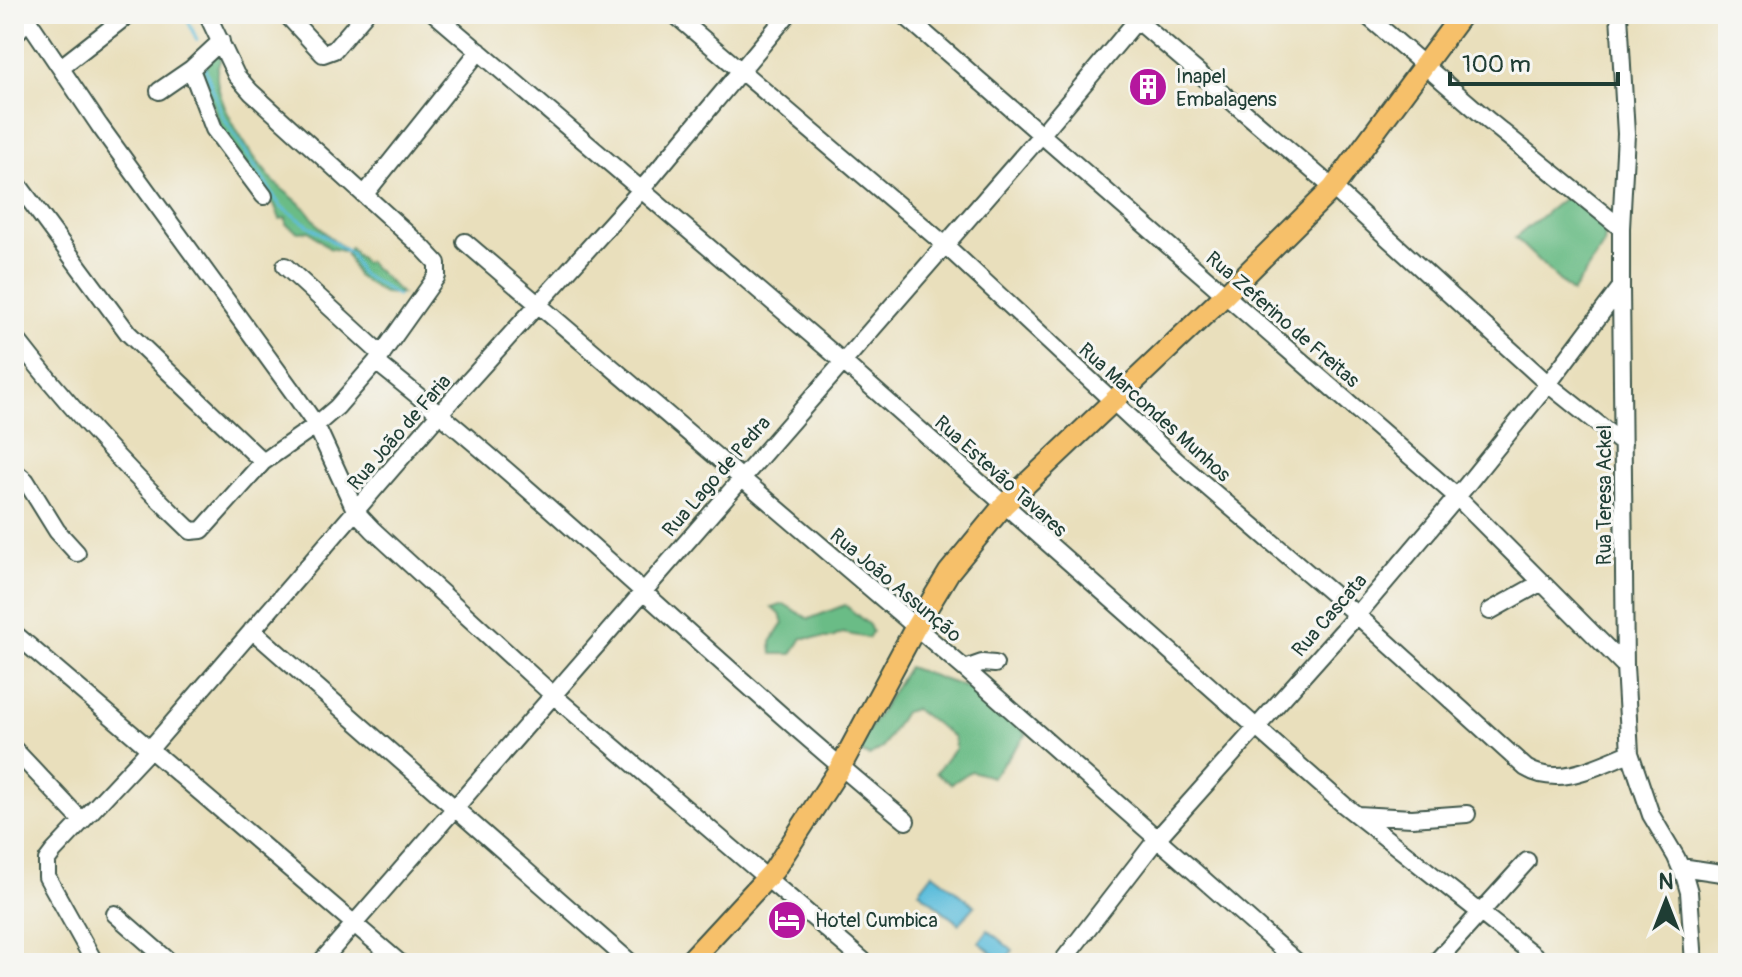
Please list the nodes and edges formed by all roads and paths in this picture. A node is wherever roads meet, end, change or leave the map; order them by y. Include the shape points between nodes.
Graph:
1 (129, 14) edge
2 (207, 14) edge
3 (286, 14) edge
4 (365, 14) edge
5 (435, 14) edge
6 (674, 14) edge
7 (788, 14) edge
8 (903, 14) edge
9 (1365, 14) edge
10 (1462, 14) edge
11 (1619, 14) edge
12 (1136, 16) edge
13 (26, 17) edge
14 (1446, 24) edge
15 (14, 36) edge
16 (221, 41) junction
17 (479, 51) junction
18 (1425, 66) junction
19 (61, 67) junction
20 (191, 69) junction
21 (739, 71) junction
22 (159, 91) dead end
23 (1041, 135) junction
24 (14, 179) edge
25 (1333, 188) junction
26 (642, 189) junction
27 (365, 194) junction
28 (264, 196) dead end
29 (1621, 228) junction
30 (465, 242) dead end
31 (944, 244) junction
32 (285, 266) dead end
33 (1621, 287) junction
34 (1225, 295) junction
35 (537, 305) junction
36 (14, 336) edge
37 (379, 358) junction
38 (842, 361) junction
39 (1548, 384) junction
40 (1113, 401) junction
41 (440, 413) junction
42 (316, 425) junction
43 (1623, 444) junction
44 (263, 462) junction
45 (14, 471) edge
46 (740, 479) junction
47 (1457, 497) junction
48 (1004, 505) junction
49 (356, 512) junction
50 (77, 553) dead end
51 (1542, 582) junction
52 (642, 592) junction
53 (1490, 611) dead end
54 (1357, 615) junction
55 (915, 628) junction
56 (252, 630) junction
57 (14, 633) edge
58 (995, 664) dead end
59 (1625, 666) junction
60 (965, 669) junction
61 (553, 695) junction
62 (1256, 729) junction
63 (15, 750) edge
64 (149, 750) junction
65 (1630, 753) junction
66 (840, 768) junction
67 (453, 809) junction
68 (1467, 814) dead end
69 (1357, 815) junction
70 (81, 820) junction
71 (906, 821) dead end
72 (1156, 840) junction
73 (1527, 861) dead end
74 (1681, 867) junction
75 (1728, 874) edge
76 (767, 879) junction
77 (1481, 913) junction
78 (115, 914) dead end
79 (353, 924) junction
80 (1066, 961) edge
81 (95, 963) edge
82 (171, 963) edge
83 (320, 963) edge
84 (400, 963) edge
85 (631, 963) edge
86 (688, 963) edge
87 (866, 963) edge
88 (1298, 963) edge
89 (1435, 963) edge
90 (1544, 963) edge
91 (1694, 963) edge

1 - 19 street
2 - 16 street
3 - 4 street via 323,54 334,50
5 - 17 street, Rua Estevão Tavares
6 - 21 street, Rua Marcondes Munhos
7 - 21 street, Rua João de Faria
8 - 23 street, Rua Zeferino de Freitas
9 - 18 street
10 - 14 main road
11 - 29 street, Rua Teresa Ackel via 1626,134
12 - 23 street, Rua Lago de Pedra
12 - 25 street
13 - 15 street
13 - 19 street
14 - 18 main road
16 - 20 street
16 - 27 street via 236,75 251,92
17 - 26 street, Rua Estevão Tavares
17 - 27 street
18 - 25 main road
18 - 29 street
19 - 42 street
20 - 22 street
20 - 28 street via 214,129
21 - 26 street, Rua João de Faria
21 - 31 street, Rua Marcondes Munhos
23 - 31 street, Rua Lago de Pedra
23 - 34 street, Rua Zeferino de Freitas
24 - 44 street via 128,333
25 - 34 main road
25 - 39 street
26 - 35 street, Rua João de Faria
26 - 38 street, Rua Estevão Tavares
27 - 37 street via 437,263 437,276
29 - 33 street, Rua Teresa Ackel
30 - 35 street, Rua João Assunção
31 - 38 street, Rua Lago de Pedra
31 - 40 street, Rua Marcondes Munhos
32 - 37 street
33 - 39 street, Rua Cascata
33 - 43 street, Rua Teresa Ackel
34 - 40 main road
34 - 47 street, Rua Zeferino de Freitas
35 - 41 street, Rua João de Faria
35 - 46 street, Rua João Assunção
36 - 44 street via 99,439 196,533
37 - 41 street
37 - 42 street
38 - 46 street, Rua Lago de Pedra
38 - 48 street, Rua Estevão Tavares
39 - 43 street
39 - 47 street, Rua Cascata
40 - 48 main road
40 - 54 street, Rua Marcondes Munhos
41 - 49 street, Rua João de Faria
41 - 52 street
42 - 44 street
42 - 49 street
43 - 59 street, Rua Teresa Ackel
45 - 50 street
46 - 52 street, Rua Lago de Pedra
46 - 55 street, Rua João Assunção
47 - 51 street, Rua Zeferino de Freitas
47 - 54 street, Rua Cascata
48 - 55 main road via 949,572
48 - 62 street, Rua Estevão Tavares
49 - 56 street, Rua João de Faria
49 - 61 street
51 - 53 street
51 - 59 street, Rua Zeferino de Freitas
52 - 61 street, Rua Lago de Pedra
52 - 66 street
54 - 62 street, Rua Cascata
54 - 65 street, Rua Marcondes Munhos via 1538,775 1581,772
55 - 60 street, Rua João Assunção
55 - 66 main road
56 - 64 street, Rua João de Faria
56 - 67 street
57 - 64 street
58 - 60 street
59 - 65 street, Rua Teresa Ackel
60 - 72 street, Rua João Assunção
61 - 67 street, Rua Lago de Pedra
61 - 76 street
62 - 69 street, Rua Estevão Tavares
62 - 72 street, Rua Cascata
63 - 70 street
64 - 70 street, Rua João de Faria
64 - 79 street
65 - 74 street, Rua Teresa Ackel via 1651,815
66 - 71 street
66 - 76 main road
67 - 79 street, Rua Lago de Pedra
67 - 85 street
68 - 69 street
69 - 77 street, Rua Estevão Tavares
70 - 81 street, Rua João de Faria via 50,856 47,877
72 - 80 street, Rua Cascata
72 - 88 street, Rua João Assunção
73 - 77 street
74 - 75 street
74 - 91 street, Rua Teresa Ackel via 1689,892
76 - 86 main road
76 - 87 street
77 - 89 street
77 - 90 street, Rua Estevão Tavares
78 - 82 street
79 - 83 street, Rua Lago de Pedra
79 - 84 street

